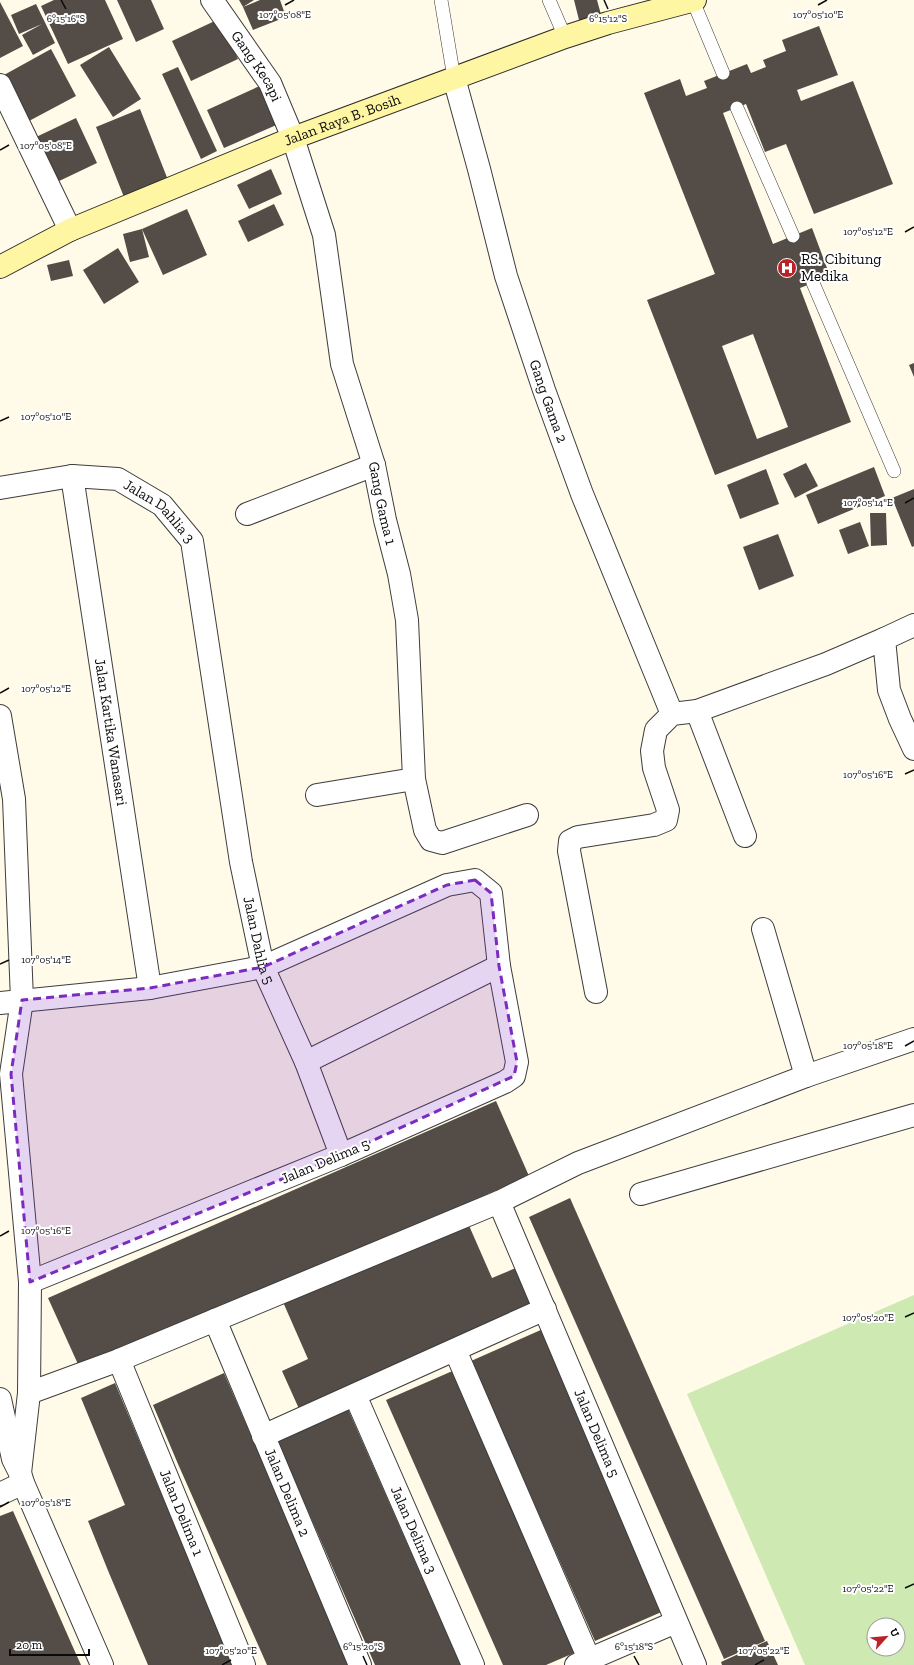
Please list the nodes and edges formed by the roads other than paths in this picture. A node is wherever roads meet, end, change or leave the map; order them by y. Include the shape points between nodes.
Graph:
1 (212, 0) edge
2 (441, 0) edge
3 (549, 0) edge
4 (694, 0) edge
5 (565, 37) junction
6 (723, 73) dead end
7 (454, 78) junction
8 (0, 85) edge
9 (737, 108) dead end
10 (293, 138) junction
11 (70, 230) junction
12 (793, 236) dead end
13 (0, 267) edge
14 (813, 283) dead end
15 (374, 465) junction
16 (894, 471) dead end
17 (72, 476) junction
18 (0, 488) edge
19 (247, 514) dead end
20 (914, 625) edge
21 (884, 639) junction
22 (697, 711) junction
23 (219, 713) joint
24 (672, 714) junction
25 (0, 716) edge
26 (914, 749) edge
27 (414, 779) junction
28 (317, 795) dead end
29 (527, 815) dead end
30 (745, 836) dead end
31 (763, 929) dead end
32 (499, 966) junction
33 (263, 968) junction
34 (150, 988) junction
35 (596, 992) dead end
36 (22, 1000) junction
37 (0, 1003) edge
38 (914, 1039) edge
39 (306, 1062) junction
40 (806, 1076) junction
41 (914, 1115) edge
42 (341, 1155) junction
43 (641, 1194) dead end
44 (499, 1202) junction
45 (30, 1282) junction
46 (545, 1309) junction
47 (215, 1320) junction
48 (455, 1350) junction
49 (119, 1360) junction
50 (29, 1393) junction
51 (355, 1395) junction
52 (0, 1399) edge
53 (263, 1436) junction
54 (16, 1467) edge
55 (0, 1494) edge
56 (676, 1622) junction
57 (583, 1662) edge
58 (102, 1665) edge
59 (244, 1665) edge
60 (360, 1665) edge
61 (473, 1665) edge
62 (694, 1665) edge

1 - 10 street, Gang Kecapi via 270,83
2 - 7 lane
3 - 5 lane
4 - 5 main road, Jalan Raya B. Bosih via 608,22
4 - 6 lane
5 - 7 main road, Jalan Raya B. Bosih
7 - 10 main road, Jalan Raya B. Bosih
7 - 24 street, Gang Gama 2 via 506,276 544,390 582,494
8 - 11 street
9 - 12 lane
10 - 11 main road, Jalan Raya B. Bosih
10 - 15 street, Gang Gama 1 via 324,235 342,364
11 - 13 main road, Jalan Raya B. Bosih
14 - 16 lane
15 - 19 street
15 - 27 street, Gang Gama 1 via 407,620
17 - 18 street, Jalan Dahlia 3
17 - 23 street, Jalan Dahlia 3 via 118,479 162,505 192,541
17 - 34 street, Jalan Kartika Wanasari
20 - 21 street
21 - 22 street via 826,664
21 - 26 street via 889,690
22 - 24 street
22 - 30 street
23 - 33 street, Jalan Dahlia 5 via 241,862
24 - 35 street via 656,730 652,751 654,768 668,810 666,820 654,825 578,837 570,841 569,851
25 - 36 street via 14,799
27 - 28 street
27 - 29 street, Gang Gama 1 via 425,830 431,840 442,843
31 - 40 street
32 - 33 street, Jalan Delima 5 via 491,893 475,880 447,885
32 - 39 street
32 - 42 street, Jalan Delima 5 via 516,1062 514,1076
33 - 34 street, Jalan Delima 5
33 - 39 street, Jalan Dahlia 5
34 - 36 street, Jalan Delima 5
36 - 37 street, Jalan Delima 5
36 - 45 street via 11,1074
38 - 40 street
39 - 42 street, Jalan Dahlia 5
40 - 44 street via 578,1163
41 - 43 street
42 - 45 street, Jalan Delima 5
44 - 46 street, Jalan Delima 5
44 - 47 street
45 - 50 street
46 - 48 street
46 - 56 street, Jalan Delima 5
47 - 49 street
47 - 53 street, Jalan Delima 2
48 - 51 street
48 - 57 street
49 - 50 street
49 - 59 street, Jalan Delima 1
50 - 54 street
51 - 53 street
51 - 61 street, Jalan Delima 3
52 - 54 street
53 - 60 street, Jalan Delima 2
54 - 55 street
54 - 58 street
56 - 57 street
56 - 62 street, Jalan Delima 5

